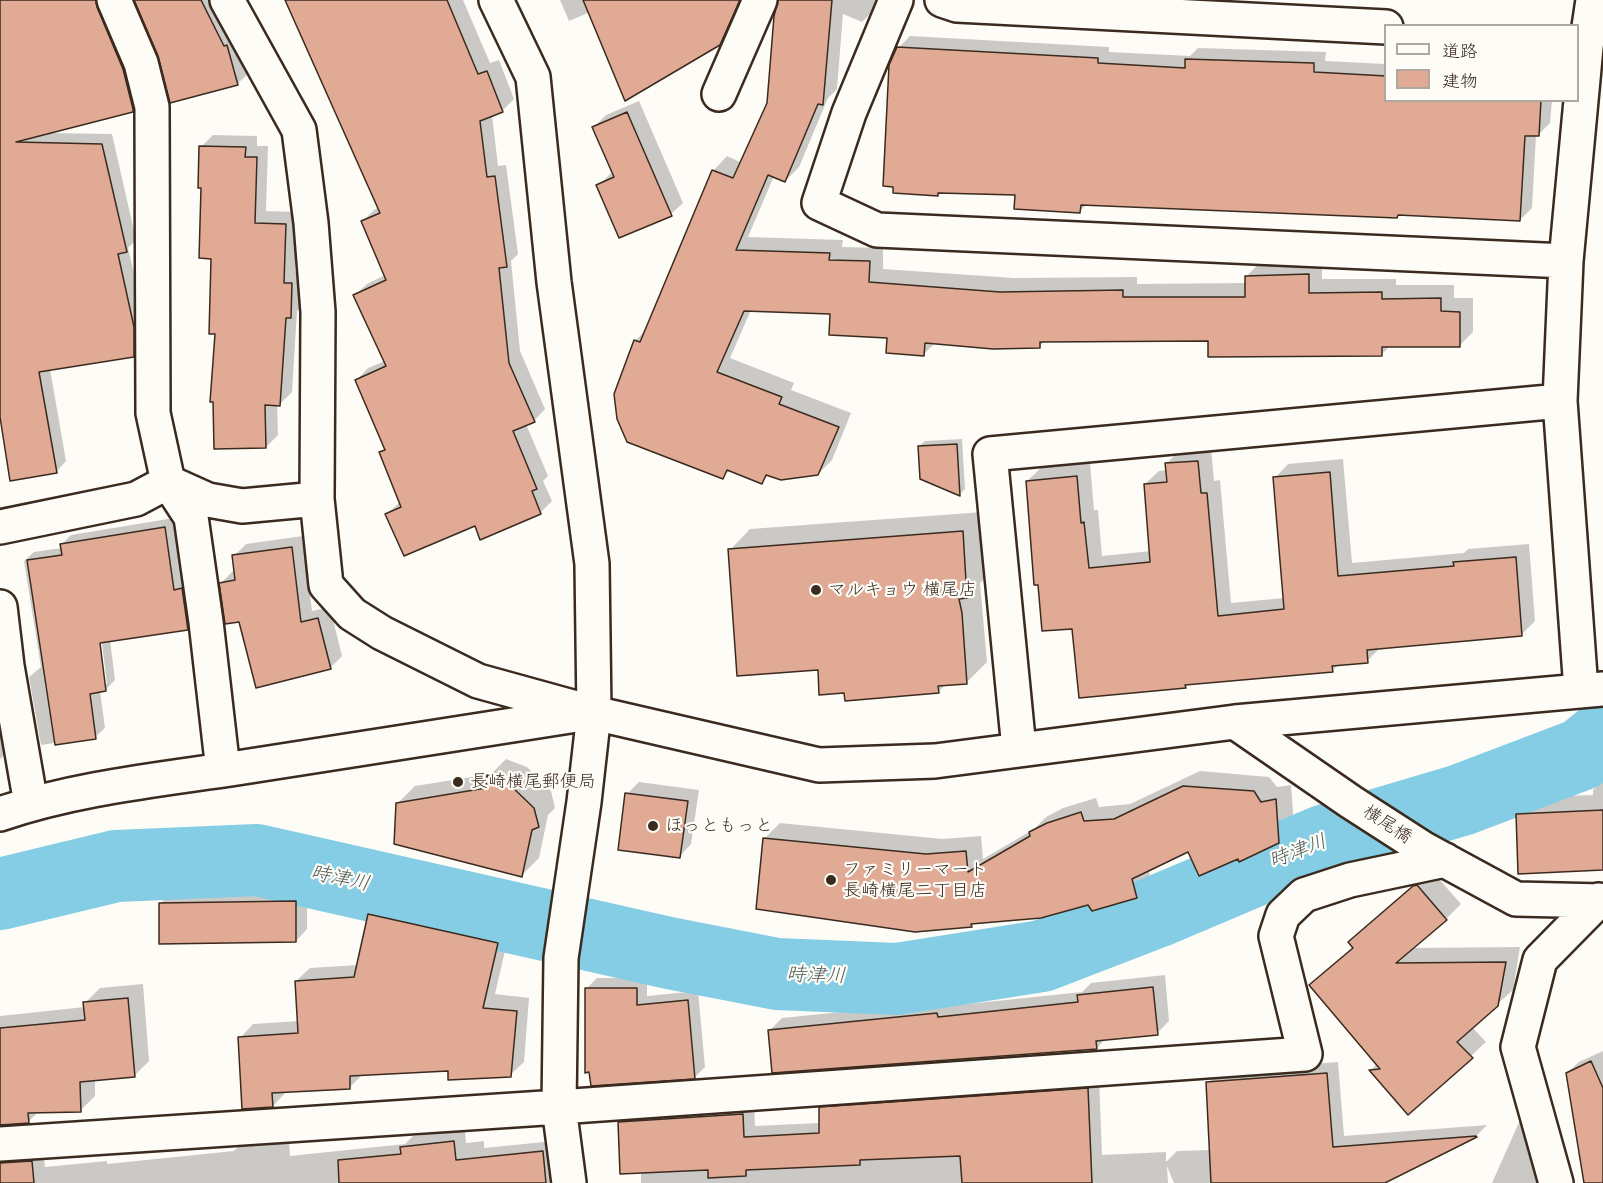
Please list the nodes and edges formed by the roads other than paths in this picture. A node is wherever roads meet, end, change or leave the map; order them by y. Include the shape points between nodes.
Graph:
1 (114, 0) edge
2 (226, 0) edge
3 (496, 0) edge
4 (760, 0) edge
5 (896, 0) edge
6 (1593, 0) edge
7 (952, 2) edge
8 (1379, 18) edge
9 (1582, 47) edge
10 (1579, 87) edge
11 (719, 94) dead end
12 (1578, 102) edge
13 (1566, 261) junction
14 (1560, 401) junction
15 (168, 482) junction
16 (317, 499) junction
17 (0, 527) edge
18 (0, 607) edge
19 (1592, 690) edge
20 (594, 712) junction
21 (1235, 722) junction
22 (1019, 749) junction
23 (223, 770) junction
24 (31, 804) junction
25 (0, 814) edge
26 (1434, 854) junction
27 (1601, 901) edge
28 (559, 1107) junction
29 (0, 1144) edge
30 (569, 1183) edge
31 (1556, 1183) edge

1 - 15 street via 141,63 152,107 153,412
2 - 16 street via 298,130 318,312
3 - 20 street via 533,77 554,282 592,564
4 - 11 street
5 - 13 street via 849,113 819,203 877,231
6 - 9 street
7 - 8 street
9 - 10 street
12 - 13 street
13 - 14 street
14 - 19 street
14 - 22 street via 990,454
15 - 16 street via 208,500 242,506
15 - 17 street via 136,499
15 - 23 street via 191,517
16 - 20 street via 326,585 352,614 478,681
18 - 24 street
19 - 21 street
20 - 22 street via 819,765 935,760
20 - 23 street
20 - 28 street via 561,958
21 - 22 street
21 - 26 street, 横尾橋
23 - 24 street via 142,781
24 - 25 street
26 - 27 street, 横尾橋 via 1516,898
26 - 28 street via 1304,896 1283,915 1276,936 1305,1054
27 - 31 street via 1540,960 1518,1047
28 - 29 street
28 - 30 street

